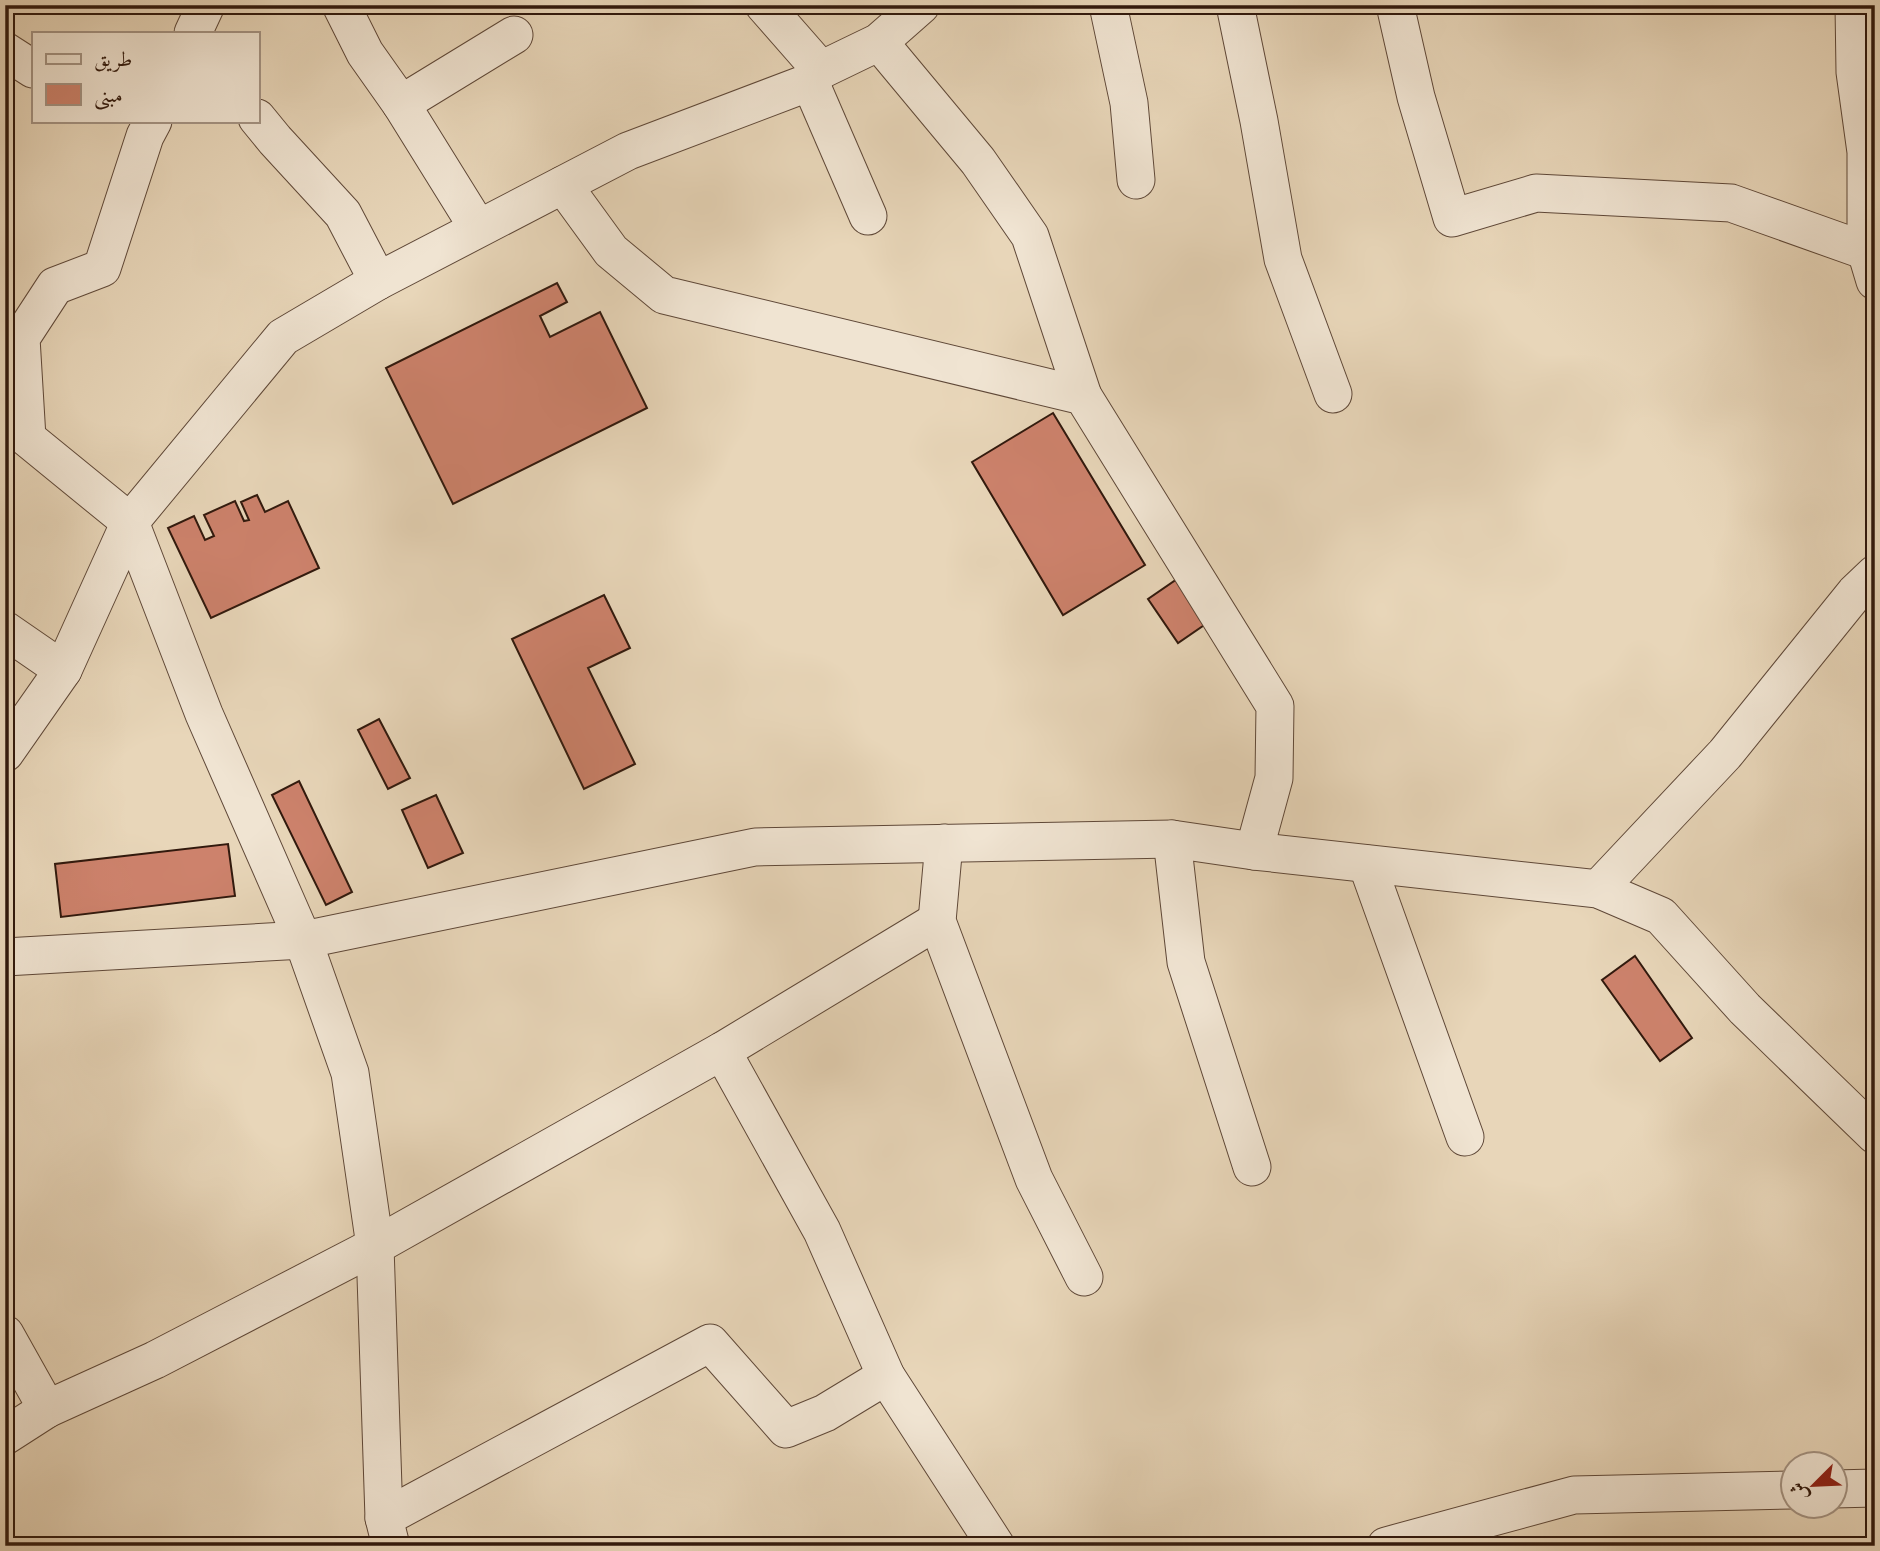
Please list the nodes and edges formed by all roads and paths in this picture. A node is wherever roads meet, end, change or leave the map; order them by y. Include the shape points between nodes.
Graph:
1 (341, 5) edge
2 (764, 5) edge
3 (921, 5) edge
4 (1108, 5) edge
5 (1235, 5) edge
6 (1395, 5) edge
7 (1854, 5) edge
8 (514, 35) dead end
9 (879, 42) junction
10 (5, 51) edge
11 (32, 68) edge
12 (816, 76) junction
13 (401, 104) junction
14 (259, 120) edge
15 (139, 126) edge
16 (1136, 180) dead end
17 (564, 185) junction
18 (868, 216) dead end
19 (478, 228) junction
20 (1870, 266) edge
21 (378, 281) junction
22 (13, 329) edge
23 (1333, 394) dead end
24 (1083, 396) junction
25 (16, 441) edge
26 (130, 522) junction
27 (1875, 574) edge
28 (5, 630) edge
29 (63, 670) junction
30 (5, 753) edge
31 (1172, 839) junction
32 (944, 843) junction
33 (1254, 852) junction
34 (1367, 864) junction
35 (1598, 889) junction
36 (937, 921) junction
37 (303, 940) junction
38 (5, 957) edge
39 (722, 1051) junction
40 (1875, 1135) edge
41 (1465, 1137) dead end
42 (1252, 1167) dead end
43 (375, 1246) junction
44 (1084, 1277) dead end
45 (5, 1334) edge
46 (886, 1376) junction
47 (47, 1409) junction
48 (5, 1436) edge
49 (1875, 1488) edge
50 (1848, 1489) edge
51 (1778, 1490) edge
52 (388, 1532) edge
53 (996, 1546) edge
54 (1386, 1546) edge

1 - 13 street via 365,53
2 - 12 street
3 - 9 street
4 - 16 street via 1129,103
5 - 23 street via 1283,259
6 - 20 street via 1452,218 1536,193 1731,203
7 - 20 street
8 - 13 street
9 - 12 street
9 - 24 street via 978,161 1030,236
10 - 11 street
12 - 17 street via 628,151
12 - 18 street
13 - 19 street
14 - 21 street via 343,214
15 - 22 street via 102,268 55,286
17 - 19 street
17 - 24 street via 611,251 664,295
19 - 21 street
21 - 26 street via 283,337
22 - 25 street
24 - 33 street via 1275,706 1274,778
25 - 26 street
26 - 29 street
26 - 37 street via 204,715
27 - 35 street via 1725,754
28 - 29 street
29 - 30 street
31 - 32 street
31 - 33 street
31 - 42 street via 1186,962
32 - 36 street
32 - 37 street via 755,847
33 - 34 street
34 - 35 street
34 - 41 street
35 - 40 street via 1661,916 1745,1009
36 - 39 street
36 - 44 street via 1034,1179
37 - 38 street
37 - 43 street via 350,1073
39 - 43 street
39 - 46 street via 822,1231
43 - 47 street via 155,1360
43 - 52 street
45 - 47 street
46 - 52 street via 825,1413 786,1429 710,1343
46 - 53 street
47 - 48 street
49 - 50 street
51 - 54 street via 1574,1495

